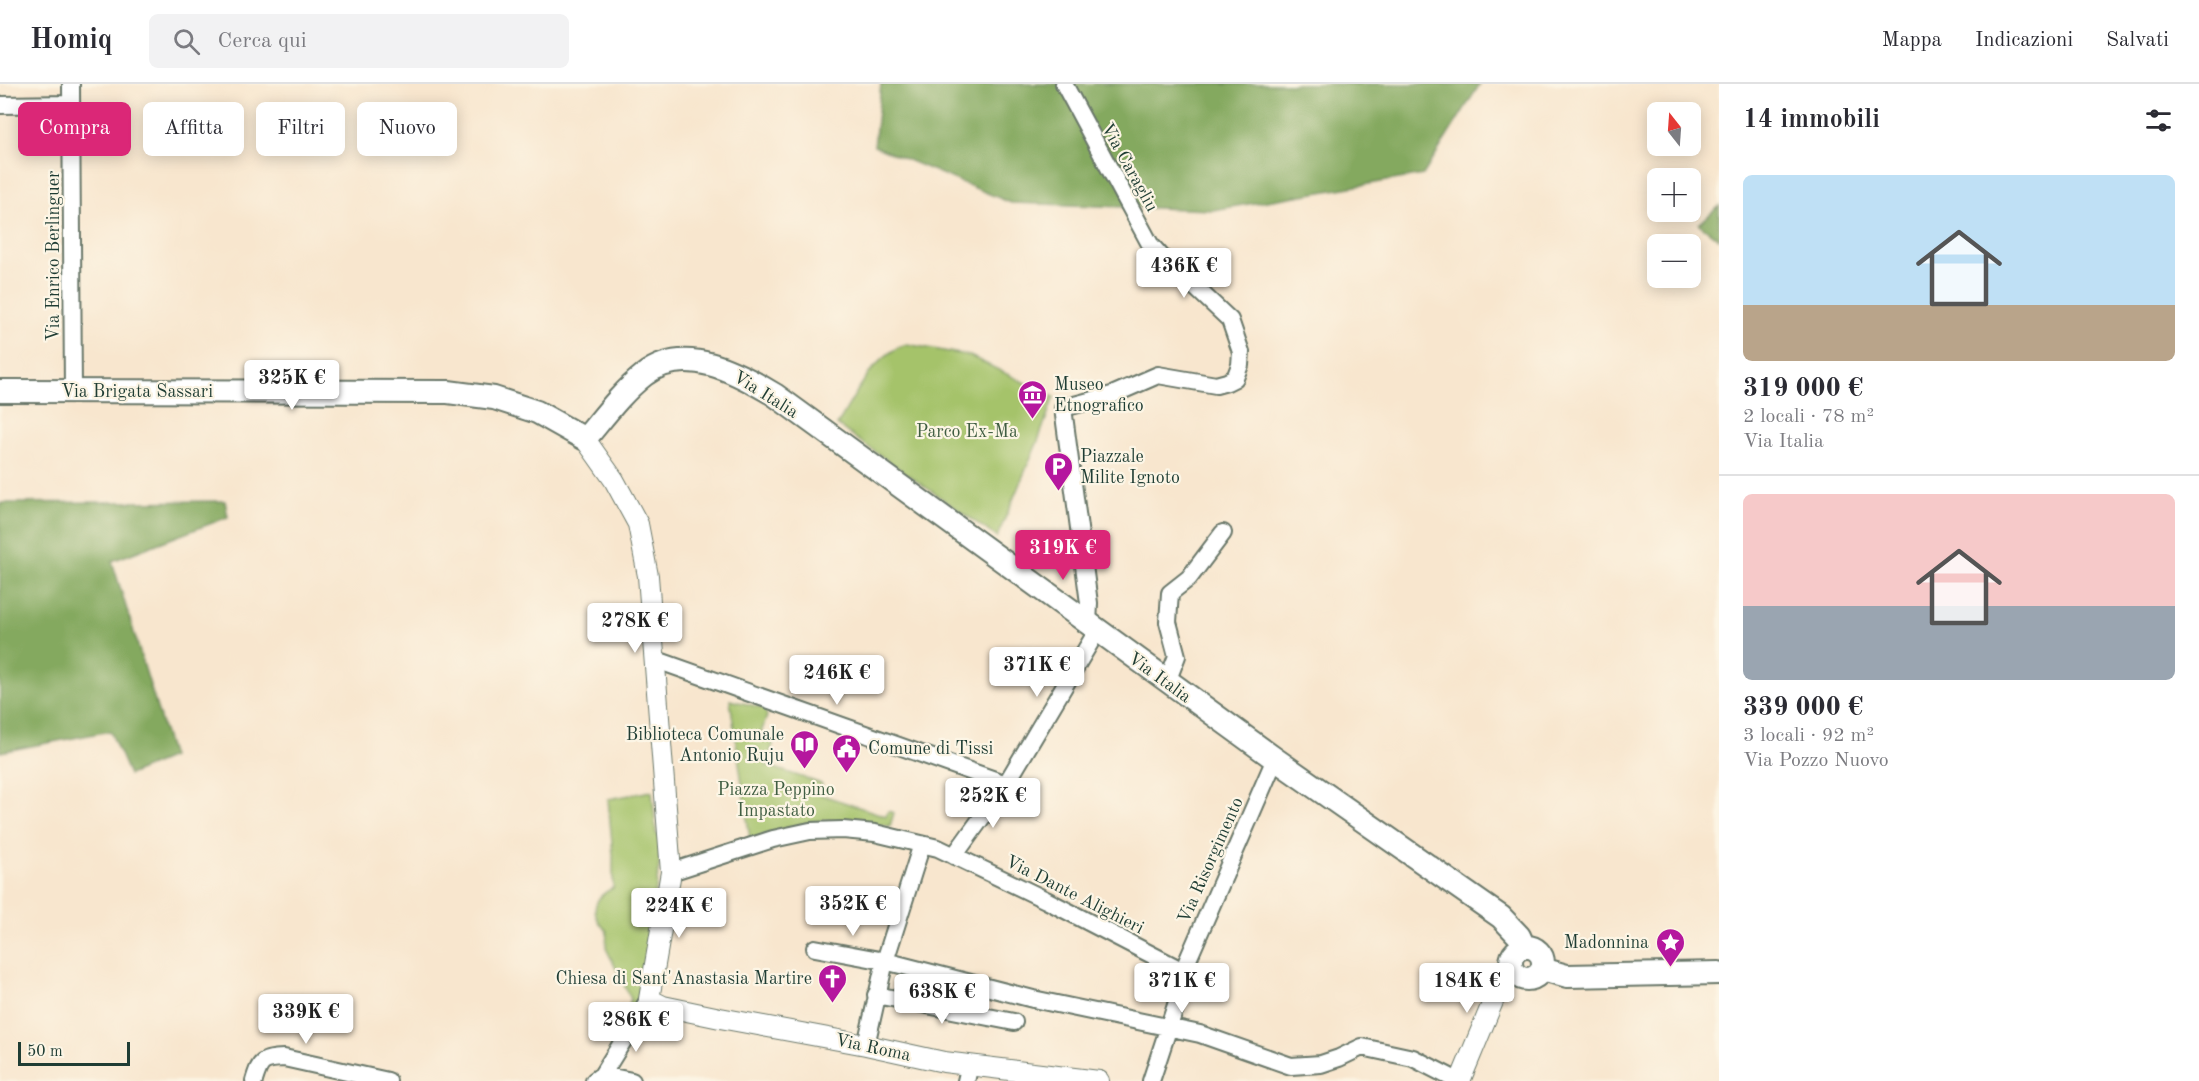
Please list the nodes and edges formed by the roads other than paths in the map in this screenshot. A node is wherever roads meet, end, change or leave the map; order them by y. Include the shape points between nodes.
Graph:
1 (71, 84) edge
2 (1064, 84) edge
3 (71, 102) edge
4 (0, 105) edge
5 (18, 105) edge
6 (71, 156) edge
7 (0, 391) edge
8 (73, 392) junction
9 (585, 439) junction
10 (1223, 533) dead end
11 (1092, 627) junction
12 (654, 659) junction
13 (1167, 682) junction
14 (1275, 759) junction
15 (1006, 784) junction
16 (922, 844) junction
17 (954, 856) junction
18 (671, 872) junction
19 (1524, 947) junction
20 (815, 948) dead end
21 (885, 961) junction
22 (1542, 969) junction
23 (1513, 970) junction
24 (1182, 971) junction
25 (1719, 974) edge
26 (876, 995) junction
27 (650, 999) junction
28 (1014, 1022) dead end
29 (1169, 1029) junction
30 (866, 1044) junction
31 (968, 1073) edge
32 (598, 1078) edge
33 (254, 1081) edge
34 (388, 1081) edge
35 (632, 1081) edge
36 (1099, 1081) edge
37 (1151, 1081) edge
38 (1459, 1081) edge

1 - 3 street, Via Enrico Berlinguer
2 - 11 street, Via Caragliu via 1150,244 1230,320 1241,352 1235,378 1227,382 1216,385 1158,375 1112,395 1063,408
4 - 5 street
6 - 8 street, Via Enrico Berlinguer
7 - 8 main road, Via Brigata Sassari
8 - 9 main road, Via Brigata Sassari via 448,392 494,398 537,412
9 - 11 main road, Via Italia via 630,387 663,364 686,360 745,376
9 - 12 street, Via Brigata Sassari via 638,524 648,576
10 - 13 street via 1190,578 1170,593 1168,622 1177,656
11 - 13 main road, Via Italia
11 - 15 street
12 - 15 street
12 - 18 street, Via Brigata Sassari
13 - 14 main road, Via Italia
14 - 19 main road, Via Italia via 1501,917
14 - 24 street, Via Risorgimento
15 - 17 street
16 - 17 street, Via Dante Alighieri
16 - 18 street, Via Dante Alighieri via 875,833 810,831
16 - 21 street
17 - 24 street, Via Dante Alighieri
18 - 27 street, Via Brigata Sassari
19 - 22 main road via 1534,948 1541,955
19 - 23 main road via 1513,956
20 - 21 street
21 - 26 street
21 - 29 street
22 - 23 main road via 1530,978
22 - 25 main road via 1567,976
23 - 38 street via 1499,987
24 - 29 street, Via Risorgimento
26 - 28 street
26 - 30 street
27 - 30 street, Via Roma via 663,1006 720,1018
27 - 32 street
29 - 37 street, Via Risorgimento
29 - 38 street via 1200,1034 1291,1066 1321,1064 1362,1047 1413,1058
30 - 31 street, Via Roma via 944,1062
31 - 36 street, Via Roma
32 - 35 street
33 - 34 street via 259,1065 268,1059 284,1058

